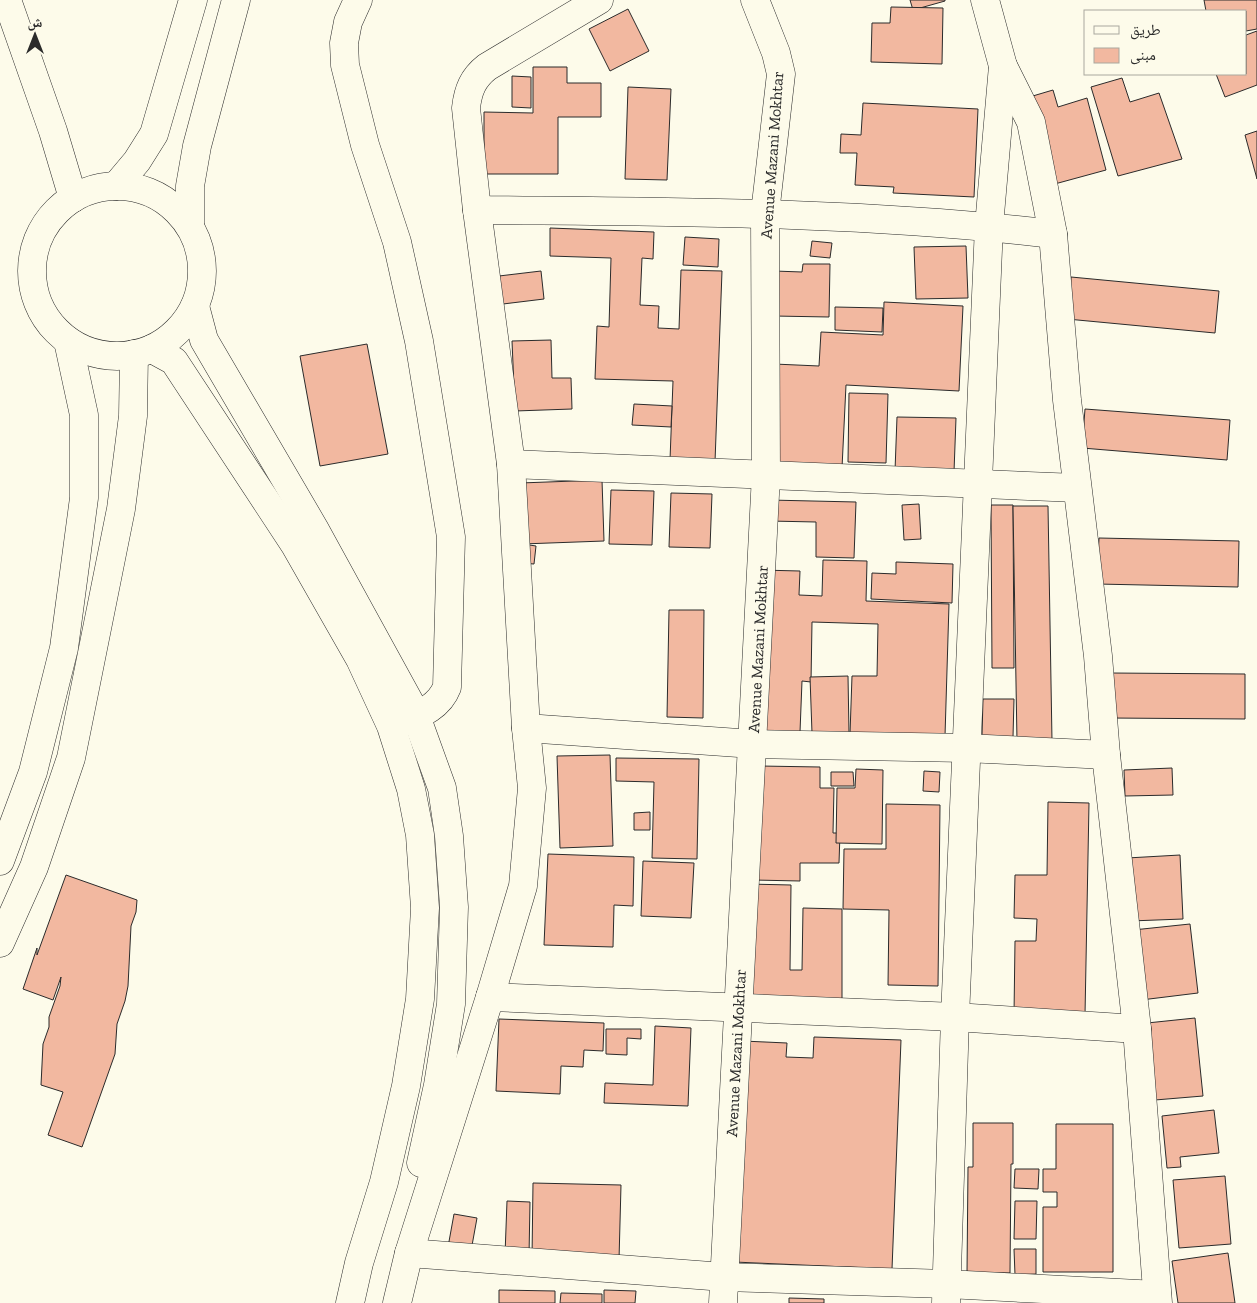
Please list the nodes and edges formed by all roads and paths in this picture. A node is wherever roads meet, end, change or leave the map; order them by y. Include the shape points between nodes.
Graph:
1 (7, 0) edge
2 (193, 0) edge
3 (236, 0) edge
4 (358, 0) edge
5 (599, 0) edge
6 (755, 0) edge
7 (985, 0) edge
8 (1004, 66) junction
9 (116, 186) junction
10 (73, 198) junction
11 (477, 210) junction
12 (765, 213) junction
13 (190, 226) junction
14 (990, 226) junction
15 (1053, 234) junction
16 (195, 306) junction
17 (68, 341) junction
18 (143, 352) junction
19 (511, 464) junction
20 (766, 475) junction
21 (978, 483) junction
22 (1077, 488) junction
23 (416, 716) junction
24 (390, 726) junction
25 (526, 728) junction
26 (753, 744) junction
27 (966, 748) junction
28 (1106, 755) junction
29 (0, 861) edge
30 (0, 943) edge
31 (490, 997) junction
32 (738, 1007) junction
33 (955, 1017) junction
34 (1137, 1030) junction
35 (410, 1254) junction
36 (724, 1290) edge
37 (947, 1294) edge
38 (1158, 1299) edge
39 (350, 1303) edge
40 (387, 1303) edge
41 (397, 1303) edge

1 - 10 main road
2 - 9 main road via 154,134 137,162
3 - 13 main road via 197,146 190,186
4 - 23 main road via 348,22 344,43 345,65 365,145 397,242 418,341 451,537 447,687 440,700
5 - 11 main road via 487,67 470,89 466,108
6 - 12 main road, Avenue Mazani Mokhtar via 781,74
7 - 8 main road
8 - 14 main road
8 - 15 main road via 1031,122
9 - 10 main road via 94,189
9 - 13 main road via 138,188 158,196 176,209
10 - 17 main road via 54,213 40,233 32,256 32,280 38,304 50,324
11 - 12 main road
11 - 19 main road
12 - 14 main road
12 - 20 main road, Avenue Mazani Mokhtar
13 - 16 main road via 200,252 202,279
14 - 15 main road
14 - 21 main road
15 - 22 main road
16 - 18 main road via 184,324 169,338
16 - 23 main road via 204,340 314,528
17 - 18 main road via 89,351 111,356
17 - 29 main road via 84,415 82,517 64,648 33,772
18 - 24 main road via 174,360 295,545 360,659
18 - 30 main road via 121,509 71,758 34,868
19 - 20 main road
19 - 25 main road
20 - 21 main road
20 - 26 main road, Avenue Mazani Mokhtar
21 - 22 main road
21 - 27 main road
22 - 28 main road via 1098,656
23 - 24 main road
23 - 40 main road via 442,788 449,836 454,907 451,1004 438,1085 402,1253
24 - 39 main road via 411,789 420,835 425,908 420,999 404,1096
25 - 26 main road
25 - 31 main road via 532,788 523,886
26 - 27 main road
26 - 32 main road, Avenue Mazani Mokhtar
27 - 28 main road
27 - 33 main road
28 - 34 main road
31 - 32 main road
31 - 35 main road
32 - 33 main road
32 - 36 main road, Avenue Mazani Mokhtar
33 - 34 main road
33 - 37 main road
34 - 38 main road
35 - 36 main road
35 - 41 main road
36 - 37 main road
37 - 38 main road

